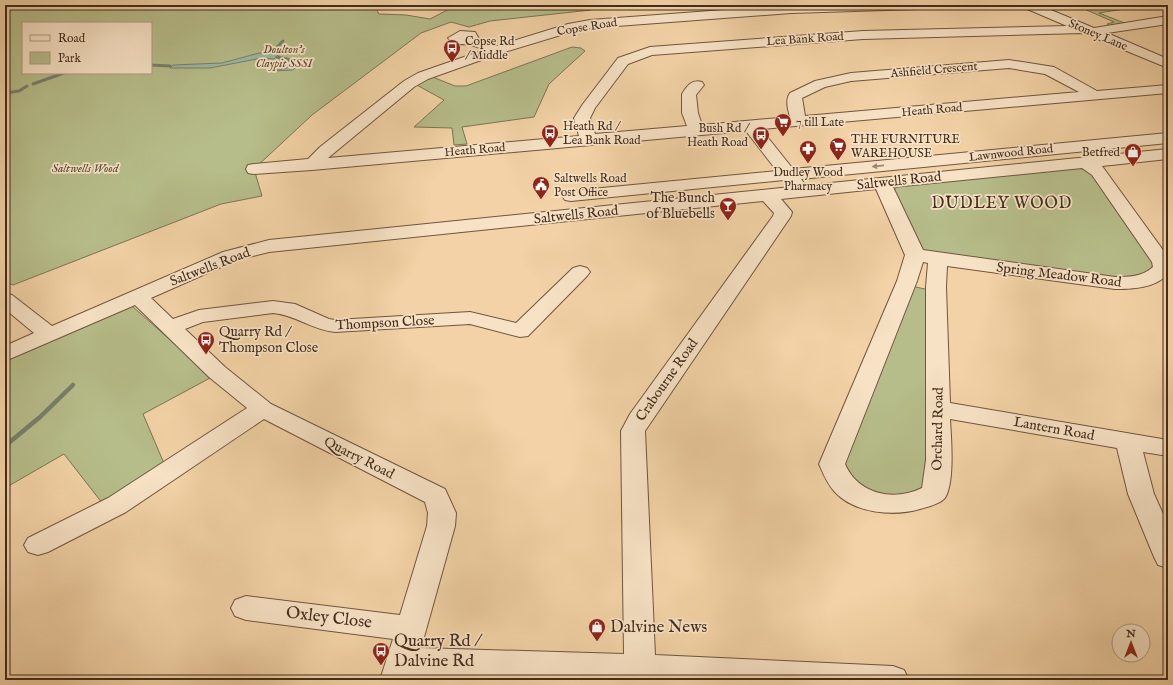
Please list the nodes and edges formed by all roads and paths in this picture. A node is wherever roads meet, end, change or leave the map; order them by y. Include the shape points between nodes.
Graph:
1 (919, 5) edge
2 (1029, 5) edge
3 (1167, 21) edge
4 (1087, 31) junction
5 (471, 40) dead end
6 (496, 50) junction
7 (1168, 64) edge
8 (697, 85) dead end
9 (1168, 89) edge
10 (1096, 96) junction
11 (799, 122) junction
12 (750, 126) junction
13 (696, 131) junction
14 (1168, 138) edge
15 (589, 141) junction
16 (1168, 154) edge
17 (1085, 162) junction
18 (312, 165) junction
19 (254, 169) dead end
20 (788, 175) junction
21 (882, 182) junction
22 (801, 191) junction
23 (768, 195) junction
24 (571, 196) dead end
25 (926, 257) junction
26 (580, 272) dead end
27 (907, 281) junction
28 (936, 287) junction
29 (137, 296) junction
30 (5, 299) edge
31 (171, 327) junction
32 (50, 335) junction
33 (5, 354) edge
34 (263, 409) junction
35 (939, 409) junction
36 (1128, 442) junction
37 (1168, 448) edge
38 (38, 545) dead end
39 (1168, 557) edge
40 (246, 608) dead end
41 (411, 629) junction
42 (640, 668) junction
43 (399, 671) edge
44 (894, 680) edge

1 - 6 street, Copse Road via 798,8 590,24 558,30
2 - 4 street, Stoney Lane
3 - 4 street, Lea Bank Road
4 - 7 street, Stoney Lane
4 - 15 street, Lea Bank Road via 863,35 650,51 623,61 588,107 582,122
5 - 6 street
6 - 18 street, Copse Road via 423,76 409,84 326,150
8 - 13 street via 689,94 690,113
9 - 10 street, Heath Road
10 - 11 street, Heath Road
10 - 11 street, Ashfield Crescent via 1049,70 1024,65 1009,64 851,77 820,84 795,96
11 - 12 street, Heath Road
12 - 13 street, Heath Road
12 - 20 street
13 - 15 street, Heath Road
14 -> 20 street, Lawnwood Road
15 - 18 street, Heath Road
16 - 17 street, Saltwells Road
17 - 21 street, Saltwells Road
17 - 25 street, Spring Meadow Road via 1098,171 1162,262 1163,268 1158,274 1144,281 1116,283
18 - 19 street, Heath Road
20 - 22 street
20 - 24 street, Lawnwood Road via 592,199
21 - 22 street, Saltwells Road
21 - 25 street, Orchard Road
22 - 23 street, Saltwells Road
23 - 29 street, Saltwells Road via 269,246 230,256
23 - 42 street, Crabourne Road via 783,212 782,216 633,432
25 - 27 street, Orchard Road
25 - 28 street, Orchard Road
26 - 31 street, Thompson Close via 520,331 470,318 335,326 325,325 288,308 273,307 199,316
27 - 28 street
27 - 35 street, Orchard Road via 832,464 843,485 869,500 889,503 925,499 934,493 939,460
28 - 35 street, Orchard Road
29 - 31 street, Quarry Road
29 - 32 street, Saltwells Road
30 - 32 street
31 - 34 street, Quarry Road via 217,372
32 - 33 street, Saltwells Road
34 - 38 street via 117,505
34 - 41 street, Quarry Road via 436,496 442,513 441,526
35 - 36 street, Lantern Road
36 - 37 street, Lantern Road
36 - 39 street via 1141,494
40 - 41 street, Oxley Close
41 - 43 street, Quarry Road
42 - 43 street
42 - 44 street

